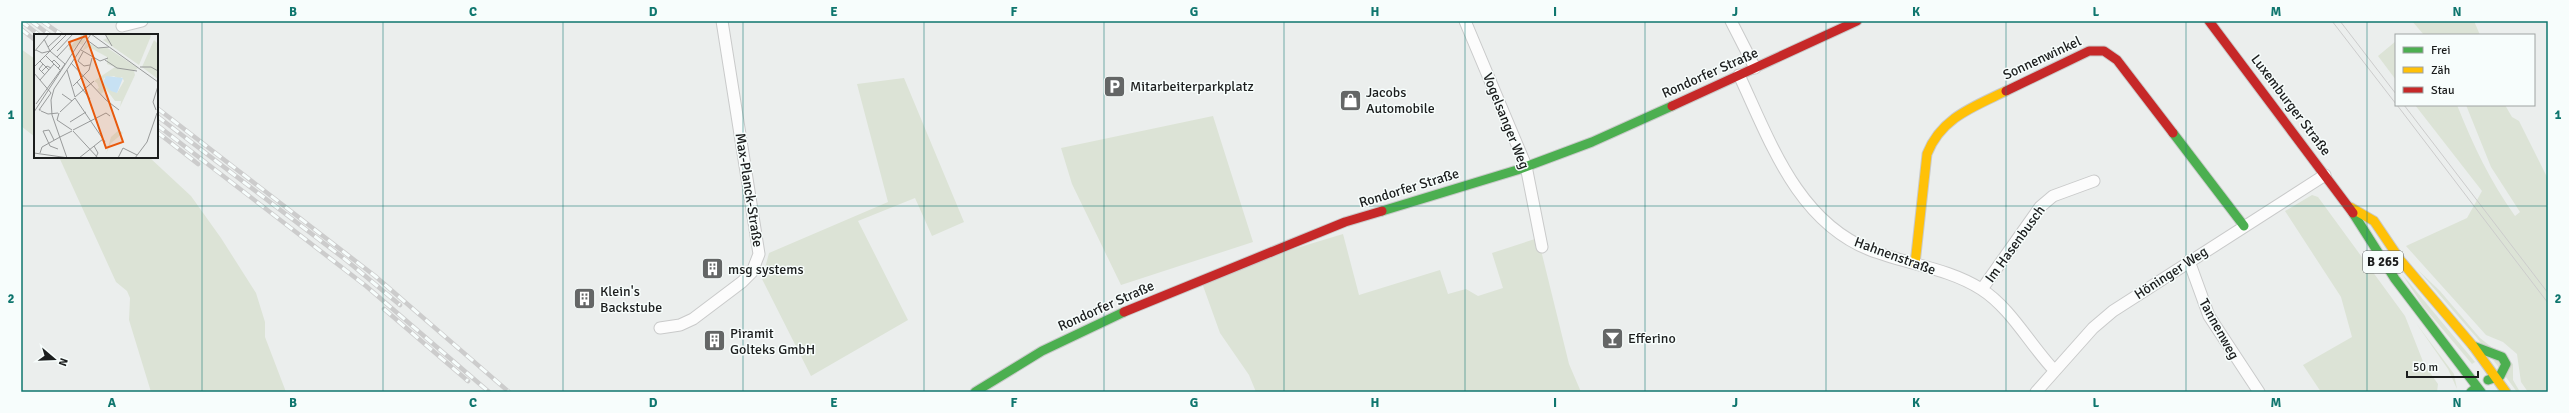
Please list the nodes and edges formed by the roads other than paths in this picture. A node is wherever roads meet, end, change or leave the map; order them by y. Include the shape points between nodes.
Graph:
1 (142, 21) edge
2 (722, 21) edge
3 (1465, 21) edge
4 (1731, 21) edge
5 (1857, 21) edge
6 (2209, 21) edge
7 (122, 26) dead end
8 (1756, 68) junction
9 (1739, 76) junction
10 (1526, 166) junction
11 (2325, 175) junction
12 (2094, 181) dead end
13 (2350, 207) junction
14 (2244, 226) junction
15 (1542, 248) dead end
16 (2190, 261) junction
17 (1915, 264) junction
18 (1982, 289) junction
19 (660, 328) dead end
20 (2473, 346) junction
21 (2054, 370) junction
22 (2464, 370) junction
23 (2497, 379) junction
24 (2476, 390) edge
25 (975, 392) edge
26 (2036, 392) edge
27 (2259, 392) edge
28 (2495, 392) edge
29 (2506, 392) edge

1 - 7 street
2 - 19 street, Max-Planck-Straße via 759,254 752,272 742,282 693,319 680,325
3 - 10 street, Vogelsanger Weg
4 - 8 street
5 - 8 street, Rondorfer Straße
6 - 11 street, Luxemburger Straße / B 265
8 - 9 street, Rondorfer Straße
9 - 10 street, Rondorfer Straße via 1599,139
9 - 17 street, Hahnenstraße via 1787,174 1816,215 1833,229 1870,250
10 - 15 street, Vogelsanger Weg
10 - 25 street, Rondorfer Straße via 1345,222 1259,256 1113,317 1049,347
11 - 13 street, Luxemburger Straße / B 265
11 - 14 street, Höninger Weg
12 - 18 street, Im Hasenbusch via 2059,193 2046,201
13 - 20 street, Luxemburger Straße / B 265 via 2374,221 2414,278
13 - 22 street, Luxemburger Straße / B 265 via 2364,235 2420,315
14 - 16 street, Höninger Weg
14 - 17 street, Sonnenwinkel via 2117,60 2112,54 2097,49 1955,116 1943,126 1933,138 1928,154
16 - 21 street, Höninger Weg via 2113,311 2093,328
16 - 27 street, Tannenweg via 2209,316
17 - 18 street, Hahnenstraße via 1954,276
18 - 21 street, Hahnenstraße via 2002,306
20 - 23 street, Luxemburger Straße / B 265
20 - 23 street, Luxemburger Straße / B 265 via 2502,357 2506,364 2504,372
21 - 26 street, Höninger Weg
22 - 23 street, Luxemburger Straße / B 265 via 2478,378
22 - 24 street, Luxemburger Straße / B 265
23 - 28 street
23 - 29 street, Luxemburger Straße / B 265
24 - 28 street

